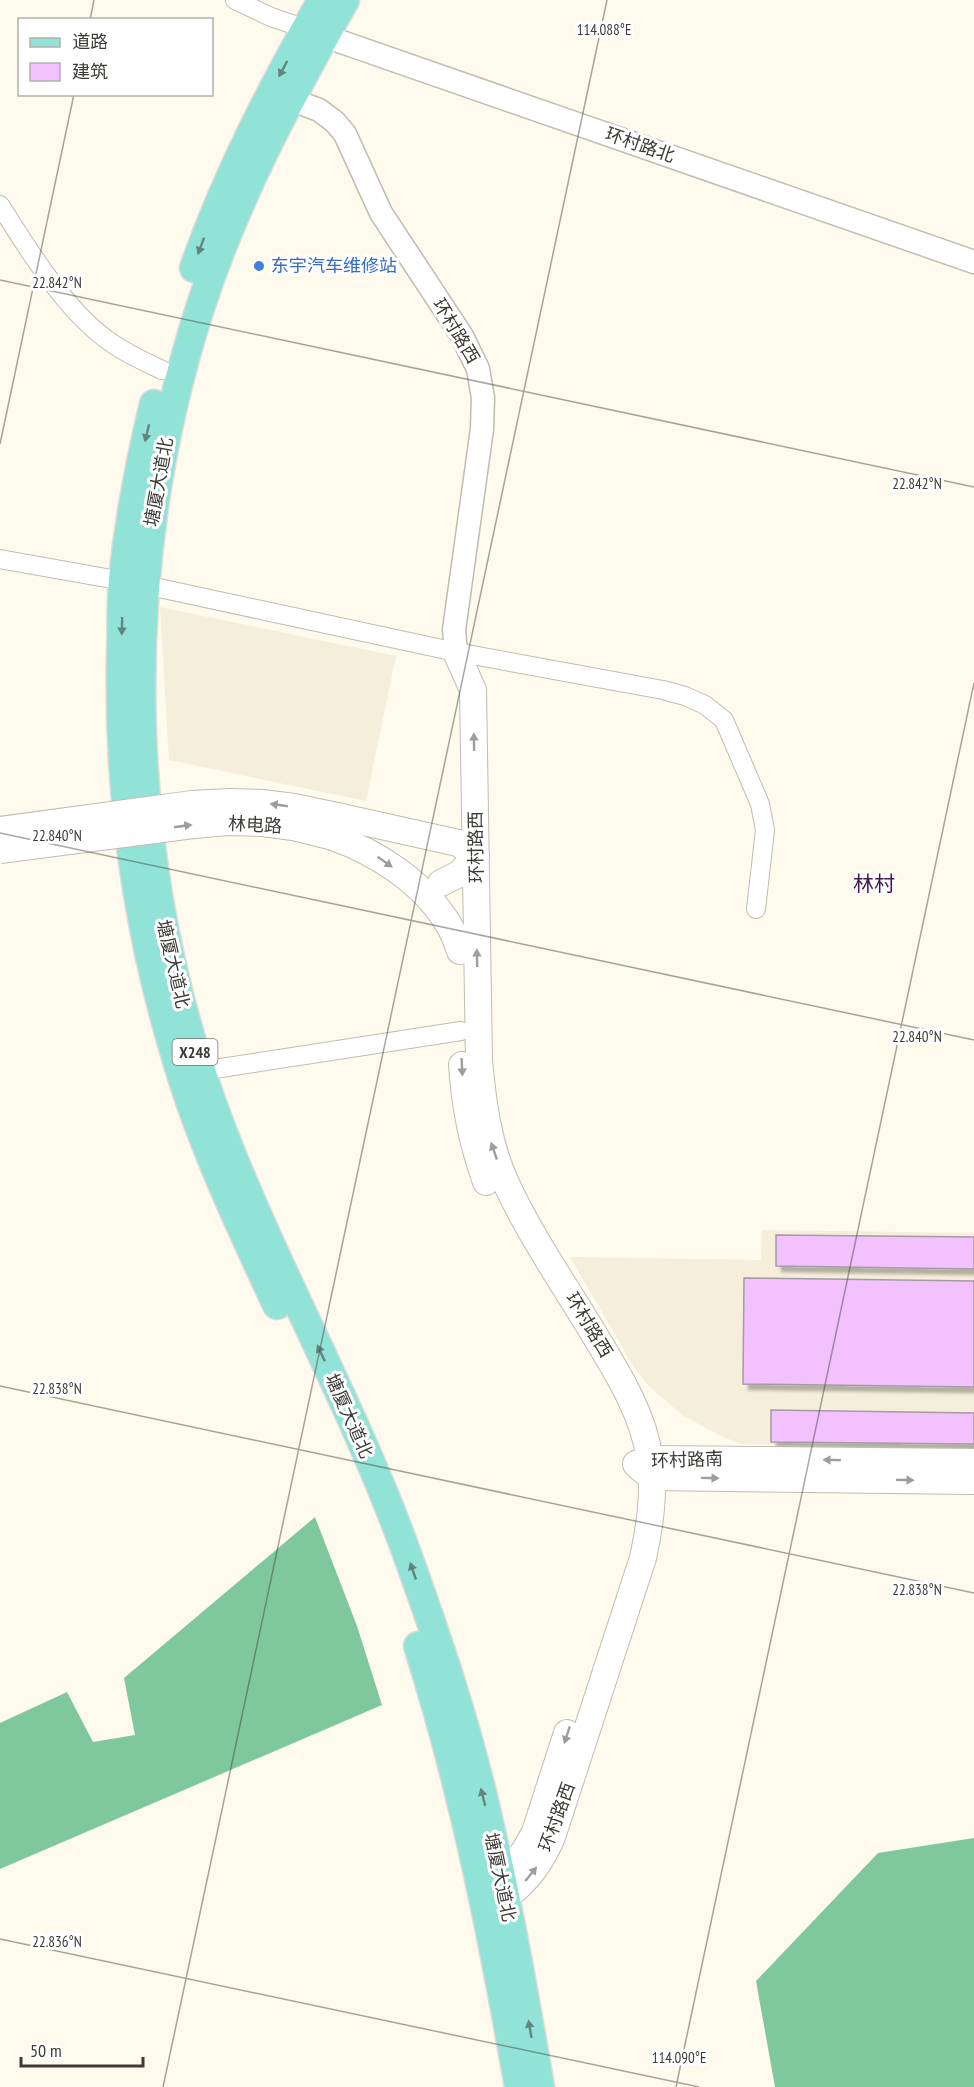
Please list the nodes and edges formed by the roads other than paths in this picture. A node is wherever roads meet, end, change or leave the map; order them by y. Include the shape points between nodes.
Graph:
1 (235, 0) edge
2 (322, 0) edge
3 (345, 0) edge
4 (315, 32) junction
5 (290, 99) junction
6 (0, 205) edge
7 (974, 262) edge
8 (162, 370) junction
9 (0, 559) edge
10 (134, 583) junction
11 (456, 652) junction
12 (335, 827) junction
13 (0, 830) edge
14 (0, 850) edge
15 (454, 859) junction
16 (410, 881) junction
17 (756, 909) dead end
18 (460, 951) junction
19 (461, 1031) junction
20 (201, 1071) junction
21 (974, 1462) edge
22 (646, 1467) junction
23 (974, 1481) edge
24 (496, 1890) junction
25 (519, 2087) edge
26 (540, 2087) edge

1 - 4 street
2 - 4 main road, 塘厦大道北 / X248
3 - 4 main road, 塘厦大道北 / X248
4 - 5 main road, 塘厦大道北 / X248
4 - 7 street, 环村路北
4 -> 8 main road, 塘厦大道北 / X248 via 283,68 244,146 205,237
5 - 10 main road, 塘厦大道北 / X248 via 222,246 200,308 179,380 152,519
5 - 11 street, 环村路西 via 319,111 345,134 381,213 462,336 478,369 483,398 482,429 454,630
6 - 8 street via 29,251 74,309 104,338
8 -> 10 main road, 塘厦大道北 / X248 via 131,515
9 - 10 street
10 - 11 street
10 - 20 main road, 塘厦大道北 / X248 via 151,852 176,984
10 -> 24 main road, 塘厦大道北 / X248 via 120,708 124,790 142,926 175,1057 230,1205 330,1419 384,1546
11 - 15 main road, 环村路西 via 472,690
11 - 17 street via 663,690 705,705 724,720 760,804 765,830
12 -> 13 main road, 林电路, bridge via 294,807 230,802
14 -> 12 main road, 林电路, bridge via 229,822
12 - 15 main road, 林电路
12 -> 16 main road, 林电路
15 - 16 main road via 427,885
15 - 18 main road, 环村路西
22 -> 15 main road, 环村路西 via 640,1418 626,1386 523,1217 504,1180 492,1144 483,1104
16 - 18 main road, 林电路 via 435,905
18 - 19 main road, 环村路西
19 - 20 street
19 -> 22 main road, 环村路西 via 465,1105 488,1185 507,1223 610,1391
24 -> 20 main road, 塘厦大道北 / X248 via 490,1825 457,1705 402,1539 249,1197
21 -> 22 main road, 环村路南
22 -> 23 main road, 环村路南
22 - 24 main road, 环村路西 via 650,1523 642,1558 552,1838 536,1869 522,1884
24 - 25 main road, 塘厦大道北 / X248
26 -> 24 main road, 塘厦大道北 / X248

